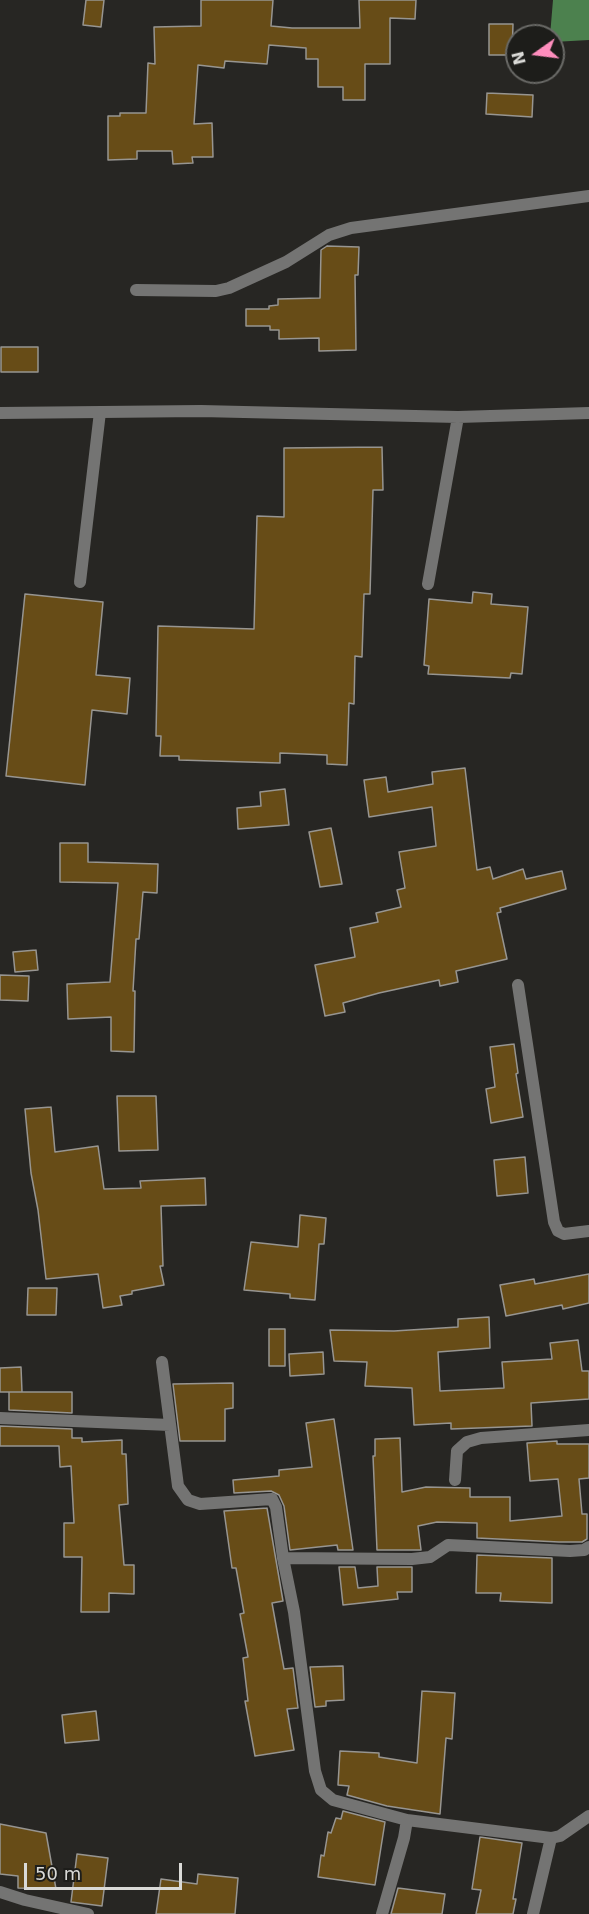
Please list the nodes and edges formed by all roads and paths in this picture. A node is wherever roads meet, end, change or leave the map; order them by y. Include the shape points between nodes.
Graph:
1 (589, 196) edge
2 (136, 290) dead end
3 (100, 412) junction
4 (0, 413) edge
5 (589, 413) edge
6 (458, 417) junction
7 (80, 582) dead end
8 (428, 584) dead end
9 (518, 985) dead end
10 (589, 1231) edge
11 (162, 1362) dead end
12 (0, 1418) edge
13 (170, 1425) junction
14 (589, 1430) edge
15 (455, 1480) dead end
16 (589, 1547) edge
17 (283, 1558) junction
18 (589, 1816) edge
19 (407, 1820) junction
20 (551, 1838) junction
21 (0, 1892) edge
22 (88, 1914) edge
23 (382, 1914) edge
24 (533, 1914) edge

1 - 2 street via 351,228 329,235 286,262 216,291
3 - 4 street
3 - 6 street
3 - 7 street
5 - 6 street
6 - 8 street
9 - 10 street via 554,1222 564,1234
11 - 13 street
12 - 13 street
13 - 17 street via 178,1486 188,1500 200,1504 272,1499
14 - 15 street via 467,1442 457,1451
16 - 17 street via 570,1551 448,1545 430,1557 412,1559
17 - 19 street via 321,1790 333,1800
18 - 20 street
19 - 20 street
19 - 23 street
20 - 24 street
21 - 22 street

